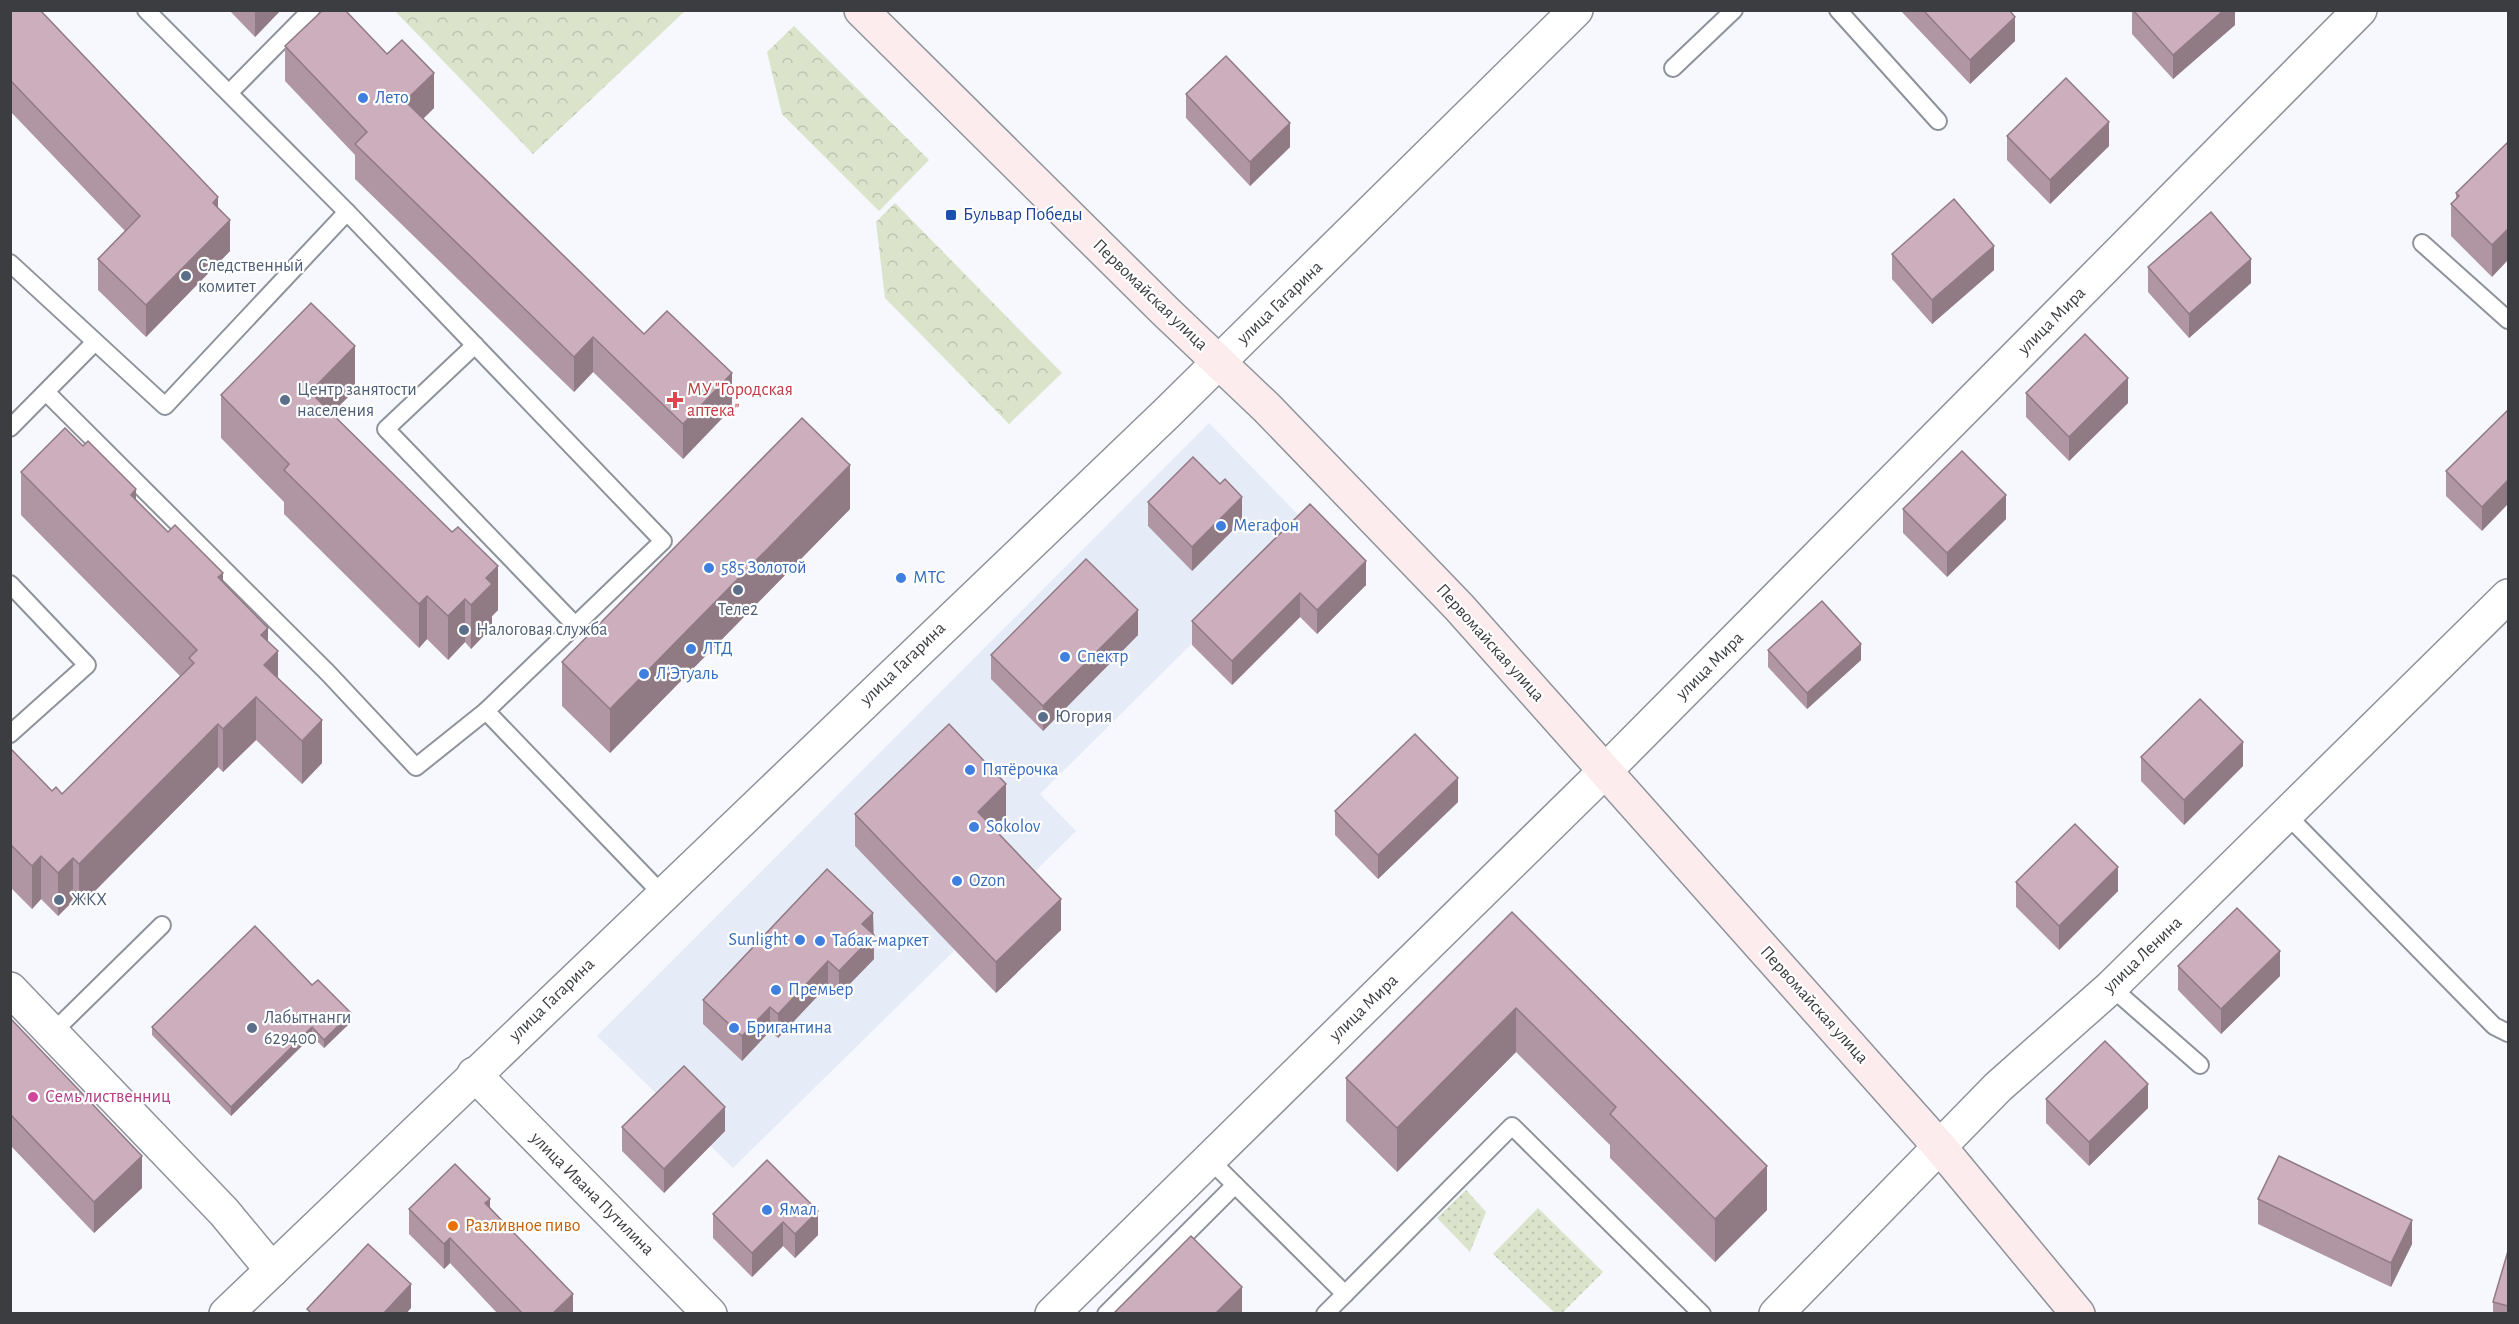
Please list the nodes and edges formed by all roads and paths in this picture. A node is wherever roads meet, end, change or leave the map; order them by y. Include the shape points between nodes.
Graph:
1 (146, 10) edge
2 (311, 10) edge
3 (861, 10) edge
4 (1576, 10) edge
5 (1734, 10) edge
6 (1838, 10) edge
7 (2360, 10) edge
8 (1673, 68) dead end
9 (229, 93) junction
10 (1938, 122) dead end
11 (347, 212) junction
12 (2422, 243) dead end
13 (10, 263) edge
14 (2508, 320) edge
15 (95, 342) junction
16 (475, 345) junction
17 (1219, 362) junction
18 (47, 393) junction
19 (10, 428) edge
20 (10, 584) edge
21 (2508, 596) edge
22 (575, 625) junction
23 (486, 711) junction
24 (10, 734) edge
25 (1605, 771) junction
26 (2286, 814) junction
27 (662, 894) junction
28 (162, 925) dead end
29 (2111, 987) junction
30 (10, 989) edge
31 (52, 1033) junction
32 (2508, 1033) edge
33 (2200, 1065) dead end
34 (474, 1074) junction
35 (1939, 1146) junction
36 (1209, 1159) junction
37 (1235, 1185) junction
38 (272, 1270) junction
39 (1345, 1294) junction
40 (226, 1314) edge
41 (710, 1314) edge
42 (1052, 1314) edge
43 (1106, 1314) edge
44 (1325, 1314) edge
45 (1702, 1314) edge
46 (1776, 1314) edge
47 (2078, 1314) edge

1 - 9 lane
2 - 9 lane
3 - 17 main road, Первомайская улица
4 - 17 street, улица Гагарина
5 - 8 lane
6 - 10 lane
7 - 25 street, улица Мира
9 - 11 lane
11 - 15 lane via 165,406
11 - 16 lane
12 - 14 lane
13 - 15 lane
15 - 18 lane
16 - 22 lane via 663,541
16 - 22 lane via 386,429
17 - 25 main road, Первомайская улица via 1460,607
17 - 27 street, улица Гагарина
18 - 19 lane
18 - 23 lane via 328,673 416,767
20 - 24 lane via 87,665
21 - 26 street, улица Ленина
22 - 23 lane
23 - 27 lane
25 - 35 main road, Первомайская улица
25 - 36 street, улица Мира
26 - 29 street, улица Ленина
26 - 32 lane via 2494,1026
27 - 34 street, улица Гагарина
28 - 31 lane
29 - 33 lane
29 - 35 street, улица Ленина via 1998,1087
30 - 31 street
31 - 38 street via 224,1212
34 - 38 street, улица Гагарина
34 - 41 street, улица Ивана Путилина
35 - 46 street, улица Ленина
35 - 47 main road, Первомайская улица
36 - 37 lane
36 - 42 street, улица Мира
37 - 39 lane
37 - 43 lane
38 - 40 street, улица Гагарина
39 - 44 lane
39 - 45 lane via 1512,1125

